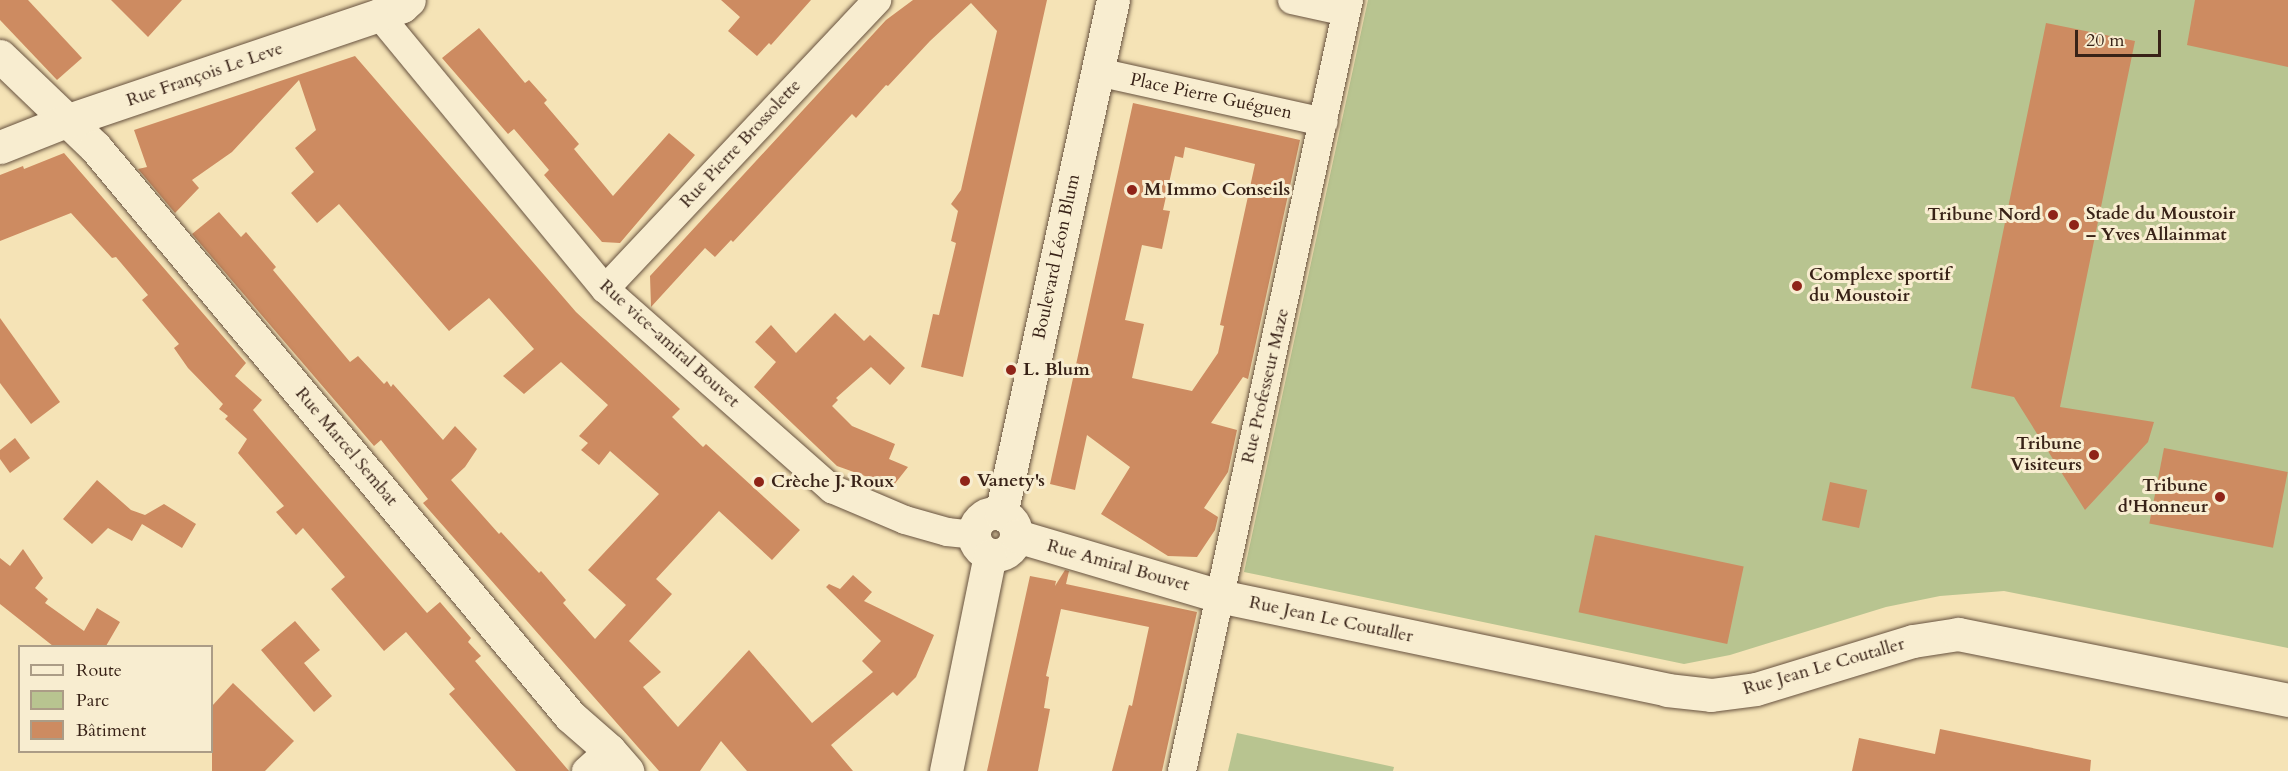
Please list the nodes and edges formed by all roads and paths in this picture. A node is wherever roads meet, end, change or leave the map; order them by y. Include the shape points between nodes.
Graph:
1 (409, 0) edge
2 (878, 0) edge
3 (1113, 0) edge
4 (1292, 0) edge
5 (1348, 6) edge
6 (379, 15) junction
7 (0, 56) edge
8 (1098, 72) junction
9 (66, 121) junction
10 (1324, 122) junction
11 (0, 147) edge
12 (605, 289) junction
13 (1009, 525) junction
14 (982, 545) junction
15 (1219, 596) junction
16 (2288, 700) edge
17 (608, 764) edge
18 (946, 771) edge
19 (1182, 771) edge

1 - 6 street, Rue François Le Leve
2 - 12 street, Rue Pierre Brossolette
3 - 8 street, Boulevard Léon Blum
4 - 5 street
5 - 10 street, Rue Professeur Maze
6 - 9 street, Rue François Le Leve
6 - 12 street, Rue vice-amiral Bouvet
7 - 9 street, Rue Marcel Sembat
8 - 10 street, Place Pierre Guéguen
8 - 13 street, Boulevard Léon Blum
9 - 11 street, Rue François Le Leve
9 - 17 street, Rue Marcel Sembat via 95,147
10 - 15 street, Rue Professeur Maze
12 - 14 street, Rue vice-amiral Bouvet via 832,489 905,520
13 - 14 street via 1015,544 1005,554
13 - 15 street, Rue Amiral Bouvet
14 - 18 street
15 - 16 street, Rue Jean Le Coutaller via 1667,690 1711,695 1756,689 1913,641 1958,634
15 - 19 street, Rue Professeur Maze

